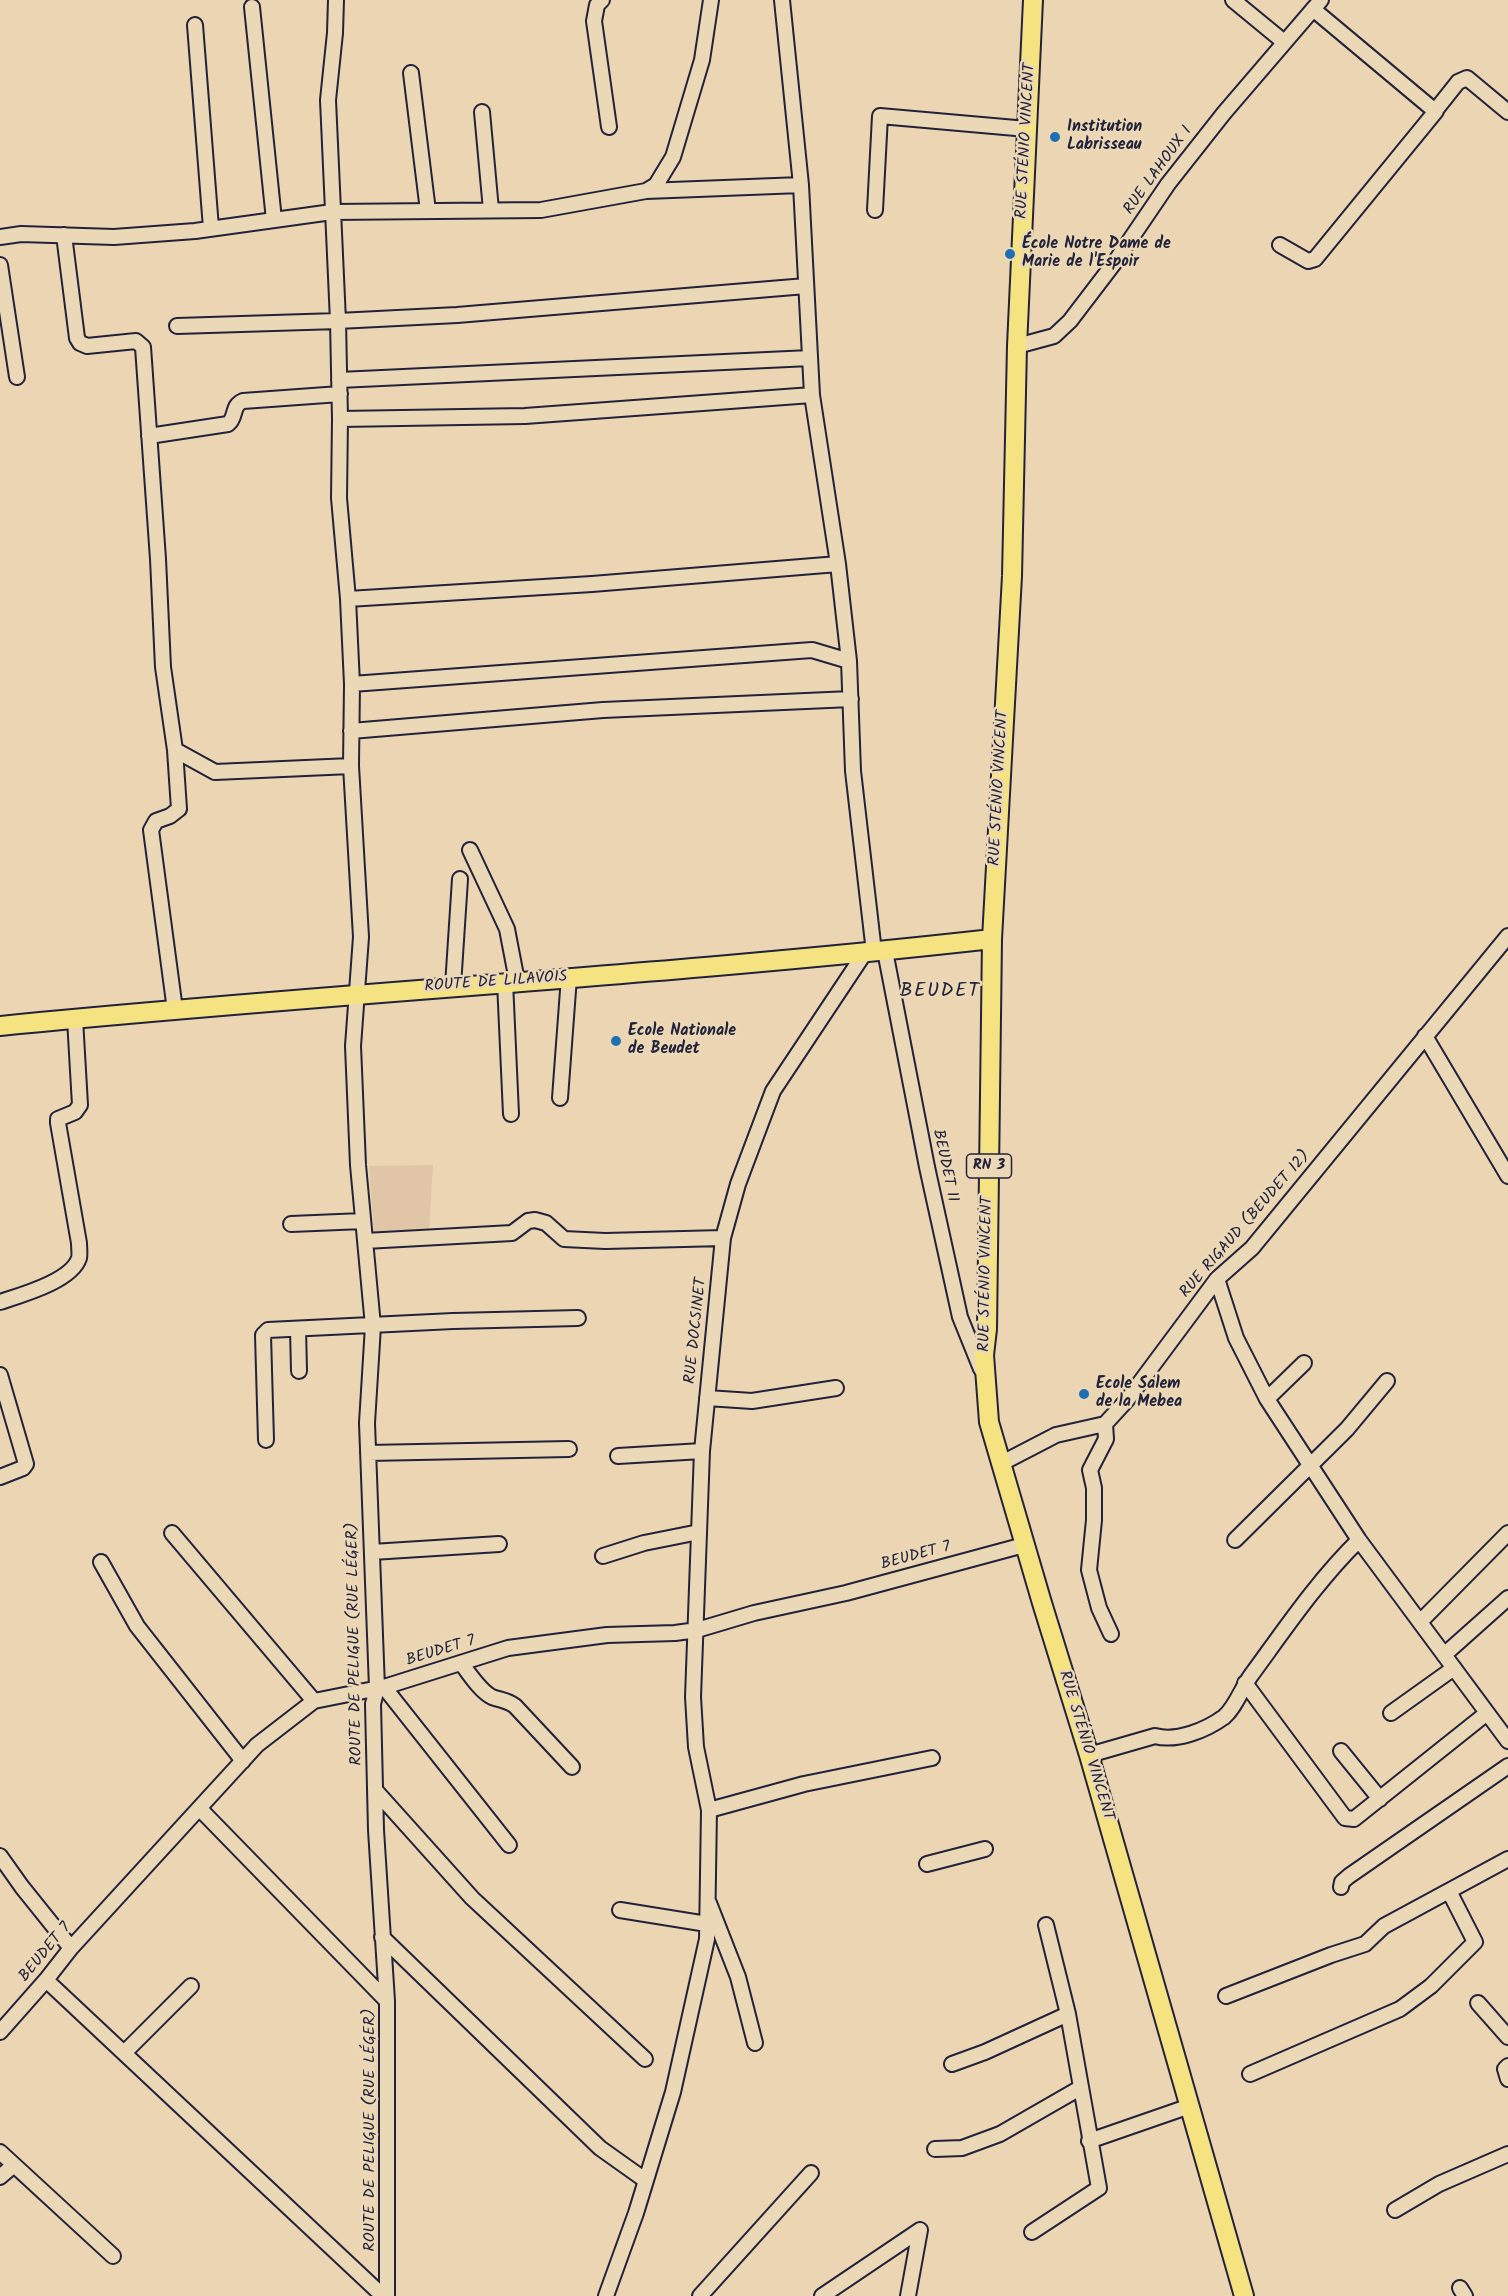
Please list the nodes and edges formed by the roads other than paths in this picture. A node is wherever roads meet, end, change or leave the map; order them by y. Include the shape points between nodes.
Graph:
1 (336, 0) edge
2 (602, 0) edge
3 (711, 0) edge
4 (782, 0) edge
5 (1033, 0) edge
6 (1233, 0) edge
7 (1317, 5) edge
8 (252, 7) dead end
9 (195, 25) dead end
10 (1284, 42) junction
11 (411, 73) dead end
12 (1436, 111) junction
13 (482, 112) dead end
14 (1508, 112) edge
15 (609, 127) dead end
16 (1027, 129) junction
17 (801, 185) junction
18 (646, 191) junction
19 (491, 210) junction
20 (875, 210) dead end
21 (428, 211) junction
22 (332, 212) junction
23 (274, 220) junction
24 (211, 228) junction
25 (64, 235) junction
26 (0, 237) edge
27 (1280, 245) dead end
28 (0, 265) edge
29 (806, 286) junction
30 (338, 321) junction
31 (177, 326) dead end
32 (1017, 346) junction
33 (810, 358) junction
34 (17, 378) dead end
35 (339, 387) junction
36 (812, 395) junction
37 (340, 419) junction
38 (149, 436) junction
39 (838, 564) junction
40 (348, 598) junction
41 (849, 661) junction
42 (352, 684) junction
43 (851, 699) junction
44 (351, 731) junction
45 (175, 750) junction
46 (351, 766) junction
47 (470, 850) dead end
48 (460, 879) dead end
49 (1508, 936) edge
50 (992, 939) junction
51 (874, 952) junction
52 (568, 977) junction
53 (511, 981) junction
54 (453, 986) junction
55 (358, 993) junction
56 (175, 1010) junction
57 (75, 1019) junction
58 (0, 1026) edge
59 (1425, 1036) junction
60 (560, 1098) dead end
61 (511, 1114) dead end
62 (1508, 1176) edge
63 (363, 1221) junction
64 (291, 1224) dead end
65 (723, 1238) junction
66 (365, 1241) junction
67 (1217, 1279) junction
68 (0, 1302) edge
69 (578, 1318) dead end
70 (373, 1326) junction
71 (298, 1329) junction
72 (1304, 1363) dead end
73 (299, 1371) dead end
74 (0, 1375) edge
75 (1387, 1381) dead end
76 (986, 1382) junction
77 (836, 1388) dead end
78 (707, 1398) junction
79 (1268, 1399) junction
80 (1105, 1424) junction
81 (266, 1440) dead end
82 (569, 1449) dead end
83 (702, 1451) junction
84 (368, 1453) junction
85 (618, 1456) dead end
86 (1002, 1463) junction
87 (1311, 1466) junction
88 (0, 1477) edge
89 (699, 1532) junction
90 (172, 1533) dead end
91 (1508, 1533) edge
92 (1235, 1540) dead end
93 (1359, 1540) junction
94 (500, 1544) dead end
95 (1024, 1545) junction
96 (372, 1552) junction
97 (603, 1556) dead end
98 (101, 1562) dead end
99 (1508, 1598) edge
100 (1420, 1622) junction
101 (697, 1630) junction
102 (1111, 1634) dead end
103 (1444, 1655) junction
104 (461, 1663) junction
105 (1454, 1668) junction
106 (1245, 1683) junction
107 (380, 1687) junction
108 (314, 1701) junction
109 (1391, 1713) dead end
110 (1487, 1713) junction
111 (1508, 1741) edge
112 (1341, 1751) dead end
113 (1089, 1755) junction
114 (932, 1758) dead end
115 (243, 1761) junction
116 (1508, 1766) edge
117 (572, 1767) dead end
118 (375, 1790) junction
119 (1380, 1799) junction
120 (201, 1809) junction
121 (710, 1810) junction
122 (509, 1845) dead end
123 (985, 1849) dead end
124 (0, 1856) edge
125 (1508, 1859) edge
126 (927, 1864) dead end
127 (1341, 1887) dead end
128 (1449, 1892) junction
129 (707, 1898) junction
130 (620, 1910) dead end
131 (707, 1924) junction
132 (1046, 1925) dead end
133 (382, 1937) junction
134 (71, 1948) junction
135 (46, 1980) junction
136 (191, 1986) dead end
137 (1226, 1996) dead end
138 (387, 2001) junction
139 (1478, 2003) dead end
140 (1068, 2014) junction
141 (0, 2032) edge
142 (1508, 2037) edge
143 (755, 2043) dead end
144 (124, 2053) junction
145 (645, 2059) dead end
146 (952, 2064) dead end
147 (1508, 2066) edge
148 (1250, 2074) dead end
149 (1508, 2079) edge
150 (1080, 2088) junction
151 (1190, 2106) junction
152 (1089, 2141) junction
153 (935, 2149) dead end
154 (0, 2152) edge
155 (1508, 2154) edge
156 (14, 2165) junction
157 (811, 2173) dead end
158 (0, 2177) edge
159 (645, 2180) junction
160 (1395, 2210) dead end
161 (1032, 2232) dead end
162 (113, 2256) dead end
163 (385, 2296) edge
164 (606, 2296) edge
165 (700, 2296) edge
166 (822, 2296) edge
167 (908, 2296) edge
168 (1244, 2296) edge

1 - 22 street, ROUTE DE PELIGUE (RUE LÉGER) via 328,100
2 - 15 street via 594,21
3 - 18 street via 702,60 673,157 656,185
4 - 17 street, BEUDET 11
5 - 16 main road, RUE STÉNIO VINCENT / RN 3
6 - 10 street
7 - 10 street, RUE LAHOUX I
7 - 12 street
8 - 23 street
9 - 24 street
10 - 32 street, RUE LAHOUX I via 1177,172 1070,321 1054,336
11 - 21 street
12 - 14 street via 1458,82 1467,78
12 - 27 street via 1315,259 1308,261
13 - 19 street
16 - 20 street via 880,116
16 - 32 main road, RUE STÉNIO VINCENT / RN 3
17 - 18 street
17 - 29 street, BEUDET 11
18 - 19 street via 541,210
19 - 21 street
21 - 22 street
22 - 23 street
22 - 30 street, ROUTE DE PELIGUE (RUE LÉGER)
23 - 24 street
24 - 25 street via 114,237
25 - 26 street
25 - 38 street via 80,343 87,346 136,341 143,347
28 - 34 street
29 - 30 street
29 - 33 street, BEUDET 11
30 - 31 street
30 - 35 street, ROUTE DE PELIGUE (RUE LÉGER)
32 - 50 main road, RUE STÉNIO VINCENT / RN 3 via 1012,576
33 - 35 street
33 - 36 street, BEUDET 11
35 - 37 street, ROUTE DE PELIGUE (RUE LÉGER)
35 - 38 street via 243,401 234,407 228,424
36 - 37 street via 525,416
36 - 39 street, BEUDET 11
37 - 40 street, ROUTE DE PELIGUE (RUE LÉGER) via 339,498
38 - 45 street via 163,667
39 - 40 street via 592,585
39 - 41 street, BEUDET 11
40 - 42 street, ROUTE DE PELIGUE (RUE LÉGER)
41 - 42 street via 812,650
41 - 43 street, BEUDET 11
42 - 44 street, ROUTE DE PELIGUE (RUE LÉGER)
43 - 44 street via 603,710
43 - 51 street, BEUDET 11 via 853,771
44 - 46 street, ROUTE DE PELIGUE (RUE LÉGER)
45 - 46 street via 216,772
45 - 56 street via 179,809 156,821 151,830
46 - 55 street, ROUTE DE PELIGUE (RUE LÉGER) via 361,937
47 - 53 street via 507,929
48 - 54 street
49 - 59 street, RUE RIGAUD (BEUDET 12)
50 - 51 main road, ROUTE DE LILAVOIS
50 - 76 main road, RUE STÉNIO VINCENT / RN 3
51 - 52 main road, ROUTE DE LILAVOIS
51 - 65 street, RUE DOCSINET via 772,1091
51 - 76 street, BEUDET 11 via 960,1317
52 - 53 main road, ROUTE DE LILAVOIS
52 - 60 street
53 - 54 main road, ROUTE DE LILAVOIS
53 - 61 street
54 - 55 main road, ROUTE DE LILAVOIS
55 - 56 main road, ROUTE DE LILAVOIS
55 - 63 street, ROUTE DE PELIGUE (RUE LÉGER) via 353,1046
56 - 57 main road, ROUTE DE LILAVOIS
57 - 58 main road, ROUTE DE LILAVOIS
57 - 68 street via 80,1105 75,1112 58,1119 58,1123 79,1258 59,1278
59 - 62 street
59 - 67 street, RUE RIGAUD (BEUDET 12) via 1252,1248
63 - 64 street
63 - 66 street, ROUTE DE PELIGUE (RUE LÉGER)
65 - 66 street via 564,1239 546,1223 535,1220 512,1233
65 - 78 street, RUE DOCSINET
66 - 70 street, ROUTE DE PELIGUE (RUE LÉGER)
67 - 79 street via 1236,1338
67 - 80 street, RUE RIGAUD (BEUDET 12)
69 - 70 street
70 - 71 street
70 - 84 street, ROUTE DE PELIGUE (RUE LÉGER)
71 - 73 street
71 - 81 street via 268,1330 263,1335
72 - 79 street
74 - 88 street via 26,1464
75 - 87 street
76 - 86 main road, RUE STÉNIO VINCENT / RN 3 via 990,1422
77 - 78 street via 752,1401
78 - 83 street, RUE DOCSINET
79 - 87 street
80 - 86 street via 1056,1436
80 - 102 street via 1106,1439 1090,1470 1094,1520 1089,1570
82 - 84 street
83 - 85 street
83 - 89 street, RUE DOCSINET
84 - 96 street, ROUTE DE PELIGUE (RUE LÉGER)
86 - 95 main road, RUE STÉNIO VINCENT / RN 3
87 - 92 street
87 - 93 street
89 - 97 street
89 - 101 street, RUE DOCSINET
90 - 108 street
91 - 100 street
93 - 100 street
93 - 106 street
94 - 96 street
95 - 101 street, BEUDET 7
95 - 113 main road, RUE STÉNIO VINCENT / RN 3
96 - 107 street, ROUTE DE PELIGUE (RUE LÉGER)
98 - 115 street via 137,1626
99 - 103 street
100 - 103 street
101 - 104 street, BEUDET 7 via 607,1635 508,1648
101 - 121 street, RUE DOCSINET via 693,1697 696,1747
103 - 105 street
104 - 107 street, BEUDET 7
104 - 117 street via 486,1693 515,1706
105 - 109 street
105 - 110 street
106 - 113 street via 1223,1718 1186,1736 1155,1737
106 - 119 street via 1345,1818 1354,1820
107 - 108 street, BEUDET 7
107 - 118 street, ROUTE DE PELIGUE (RUE LÉGER) via 373,1704
107 - 122 street
108 - 115 street, BEUDET 7 via 257,1745
110 - 111 street
110 - 119 street
112 - 119 street
113 - 151 main road, RUE STÉNIO VINCENT / RN 3
114 - 121 street
115 - 120 street, BEUDET 7
116 - 127 street via 1349,1876
118 - 133 street, ROUTE DE PELIGUE (RUE LÉGER)
118 - 145 street via 472,1898
120 - 134 street, BEUDET 7
120 - 138 street
121 - 129 street, RUE DOCSINET
123 - 126 street
124 - 134 street
125 - 128 street
128 - 137 street via 1383,1926 1365,1944
128 - 148 street via 1475,1942 1431,1986 1400,2008
129 - 131 street, RUE DOCSINET
129 - 143 street via 738,1977
130 - 131 street
131 - 159 street, RUE DOCSINET via 673,2092
132 - 140 street
133 - 138 street, ROUTE DE PELIGUE (RUE LÉGER)
133 - 159 street via 600,2148
134 - 135 street, BEUDET 7
135 - 141 street, BEUDET 7
135 - 144 street
136 - 144 street
138 - 163 street, ROUTE DE PELIGUE (RUE LÉGER)
139 - 142 street
140 - 146 street
140 - 150 street
144 - 163 street
147 - 149 street
150 - 152 street
150 - 153 street via 1000,2134 962,2148
151 - 152 street
151 - 168 main road, RUE STÉNIO VINCENT / RN 3
152 - 161 street via 1099,2188
154 - 156 street
155 - 160 street via 1439,2184
156 - 158 street
156 - 162 street
157 - 165 street
159 - 164 street, RUE DOCSINET
166 - 167 street via 920,2230

